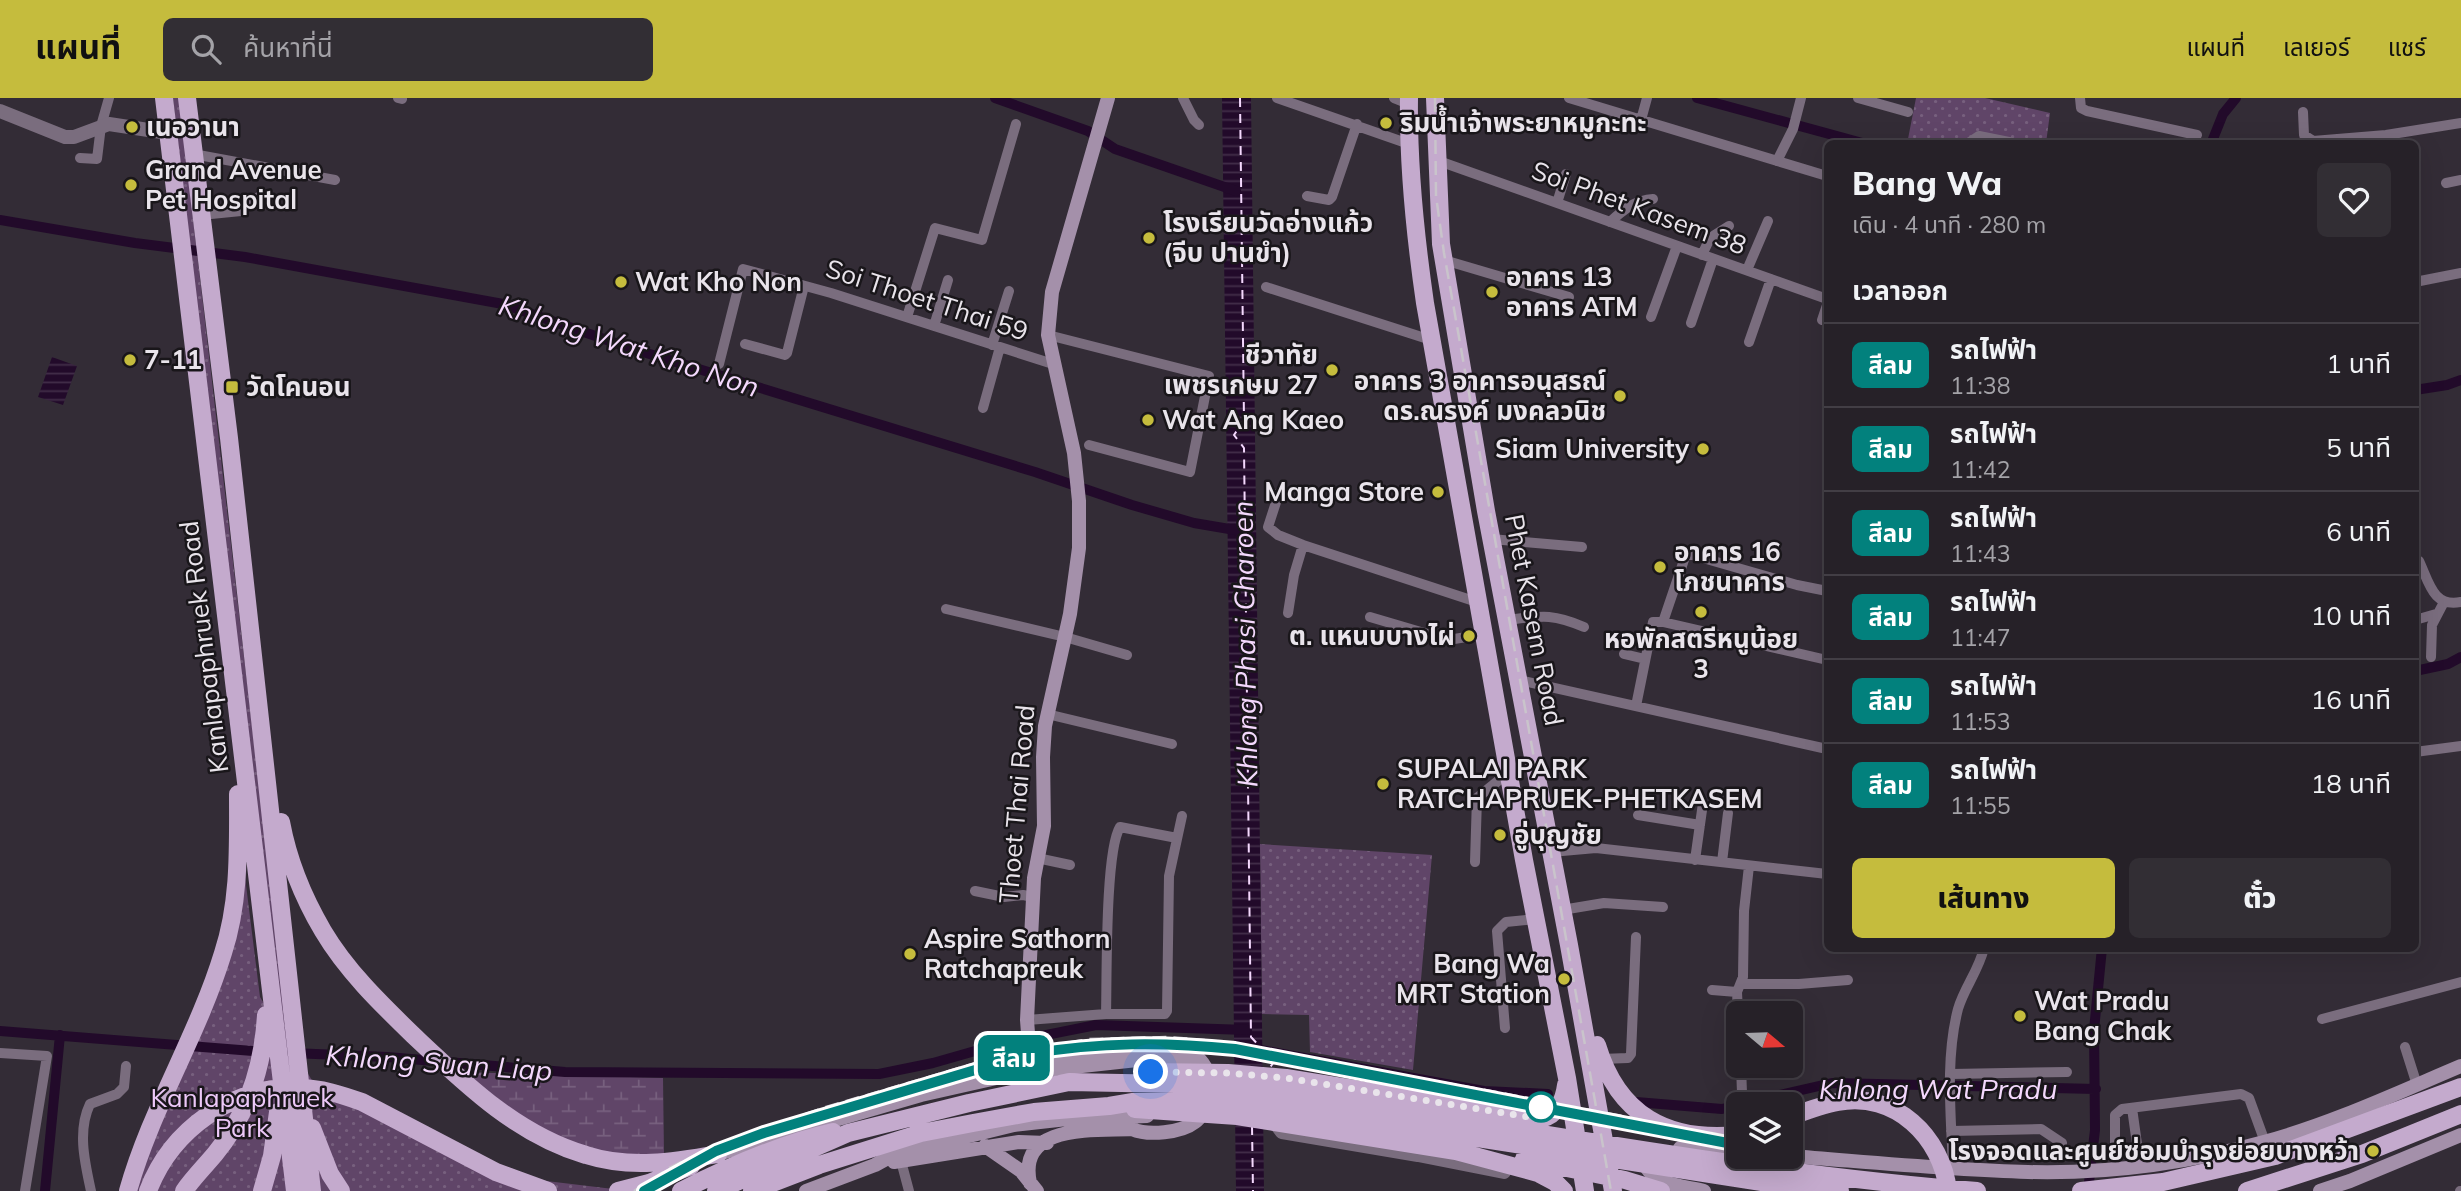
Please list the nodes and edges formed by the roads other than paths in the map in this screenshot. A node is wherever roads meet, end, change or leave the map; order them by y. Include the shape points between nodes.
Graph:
1 (108, 98) edge
2 (164, 98) edge
3 (187, 98) edge
4 (1108, 98) edge
5 (1183, 98) edge
6 (1277, 98) edge
7 (1435, 98) edge
8 (1569, 98) edge
9 (1647, 98) edge
10 (1801, 98) edge
11 (1858, 98) edge
12 (2080, 98) edge
13 (1404, 100) edge
14 (0, 111) edge
15 (1908, 112) dead end
16 (2303, 112) dead end
17 (1641, 120) junction
18 (2461, 123) edge
19 (1016, 124) dead end
20 (1357, 124) junction
21 (1199, 125) dead end
22 (101, 126) junction
23 (168, 133) junction
24 (2197, 135) dead end
25 (1972, 140) edge
26 (2001, 140) edge
27 (2312, 140) edge
28 (2325, 140) edge
29 (1409, 144) junction
30 (193, 154) junction
31 (79, 158) dead end
32 (1436, 160) junction
33 (1777, 161) junction
34 (1566, 174) dead end
35 (1824, 175) edge
36 (335, 180) dead end
37 (2461, 180) edge
38 (2445, 183) dead end
39 (260, 196) dead end
40 (1307, 196) dead end
41 (1653, 199) dead end
42 (1557, 203) junction
43 (201, 215) junction
44 (1768, 221) dead end
45 (1609, 222) junction
46 (1729, 226) dead end
47 (1677, 246) junction
48 (1702, 255) junction
49 (1713, 259) junction
50 (1444, 260) junction
51 (1746, 270) junction
52 (2461, 273) edge
53 (948, 279) dead end
54 (1771, 279) junction
55 (2419, 281) edge
56 (804, 285) junction
57 (1266, 287) dead end
58 (1009, 291) dead end
59 (1569, 297) dead end
60 (1824, 301) edge
61 (1824, 313) edge
62 (907, 317) junction
63 (1651, 317) dead end
64 (1822, 320) dead end
65 (1691, 323) dead end
66 (934, 326) junction
67 (1048, 335) junction
68 (1431, 340) junction
69 (1749, 342) dead end
70 (745, 344) dead end
71 (996, 346) junction
72 (719, 364) dead end
73 (1056, 365) junction
74 (982, 408) dead end
75 (1089, 445) dead end
76 (1279, 493) dead end
77 (1491, 539) junction
78 (1303, 545) junction
79 (1582, 547) dead end
80 (2419, 561) edge
81 (1824, 591) edge
82 (1503, 597) junction
83 (2444, 602) junction
84 (2461, 602) edge
85 (1480, 603) junction
86 (946, 609) dead end
87 (1288, 613) dead end
88 (2436, 614) junction
89 (1370, 617) dead end
90 (2419, 619) edge
91 (1507, 620) junction
92 (1663, 622) junction
93 (1584, 627) dead end
94 (1485, 634) junction
95 (1065, 636) junction
96 (1624, 654) dead end
97 (1127, 655) dead end
98 (2431, 657) dead end
99 (254, 659) junction
100 (1645, 659) junction
101 (1824, 659) edge
102 (1519, 680) junction
103 (1636, 706) junction
104 (1047, 714) junction
105 (239, 717) junction
106 (1172, 744) dead end
107 (2461, 746) edge
108 (1824, 748) edge
109 (2419, 751) edge
110 (1509, 772) junction
111 (1703, 803) dead end
112 (1728, 813) dead end
113 (1638, 815) dead end
114 (1182, 816) dead end
115 (1700, 825) junction
116 (1177, 838) junction
117 (1551, 852) junction
118 (1037, 858) junction
119 (1695, 860) junction
120 (1475, 862) dead end
121 (1722, 862) junction
122 (1070, 865) dead end
123 (1749, 866) junction
124 (1824, 874) edge
125 (975, 891) dead end
126 (1033, 897) junction
127 (1663, 907) dead end
128 (1562, 910) junction
129 (1535, 919) junction
130 (1636, 937) dead end
131 (1569, 945) junction
132 (1982, 952) edge
133 (1848, 980) dead end
134 (2461, 982) edge
135 (1739, 988) junction
136 (1712, 990) dead end
137 (1738, 1001) edge
138 (1106, 1014) junction
139 (2322, 1019) dead end
140 (1505, 1028) dead end
141 (1028, 1038) junction
142 (2405, 1047) dead end
143 (0, 1053) edge
144 (272, 1056) junction
145 (1601, 1059) junction
146 (126, 1066) dead end
147 (2461, 1066) edge
148 (2067, 1072) dead end
149 (1951, 1076) junction
150 (1567, 1079) junction
151 (1069, 1082) junction
152 (2417, 1085) junction
153 (2461, 1087) edge
154 (921, 1095) junction
155 (302, 1102) junction
156 (1109, 1106) junction
157 (2132, 1108) junction
158 (1803, 1113) edge
159 (2461, 1114) edge
160 (1548, 1117) junction
161 (1951, 1130) junction
162 (1576, 1131) junction
163 (848, 1133) junction
164 (1440, 1133) junction
165 (1522, 1133) junction
166 (1726, 1135) edge
167 (2461, 1135) edge
168 (1604, 1140) junction
169 (2265, 1142) junction
170 (1044, 1143) junction
171 (2062, 1143) dead end
172 (2137, 1144) dead end
173 (985, 1146) junction
174 (1670, 1147) junction
175 (2115, 1150) dead end
176 (1726, 1151) edge
177 (718, 1154) junction
178 (901, 1161) junction
179 (1591, 1161) junction
180 (875, 1165) junction
181 (1952, 1168) junction
182 (1529, 1170) junction
183 (1782, 1171) edge
184 (1613, 1186) edge
185 (2352, 1186) edge
186 (1034, 1187) edge
187 (149, 1188) edge
188 (26, 1191) edge
189 (91, 1191) edge
190 (128, 1191) edge
191 (184, 1191) edge
192 (262, 1191) edge
193 (295, 1191) edge
194 (312, 1191) edge
195 (328, 1191) edge
196 (341, 1191) edge
197 (548, 1191) edge
198 (618, 1191) edge
199 (681, 1191) edge
200 (716, 1191) edge
201 (752, 1191) edge
202 (806, 1191) edge
203 (909, 1191) edge
204 (1564, 1191) edge
205 (1587, 1191) edge
206 (1633, 1191) edge
207 (1661, 1191) edge
208 (1704, 1191) edge
209 (1840, 1191) edge
210 (1948, 1191) edge
211 (1976, 1191) edge
212 (2081, 1191) edge
213 (2247, 1191) edge
214 (2320, 1191) edge

1 - 22 street
2 - 23 main road, Kanlapaphruek Road
3 - 30 main road, Kanlapaphruek Road
4 - 67 main road, Thoet Thai Road via 1052,292
5 - 21 street
6 - 20 street
7 - 32 main road, Phet Kasem Road
8 - 17 street
9 - 17 street
10 - 33 street
11 - 15 street
12 - 24 street via 2081,108 2087,111
13 - 29 main road, Phet Kasem Road
14 - 22 street via 65,137
16 - 27 street via 2304,135
17 - 33 street
18 - 28 street
19 - 62 street via 981,241 935,228
20 - 29 street
20 - 40 street via 1332,197 1324,201
22 - 23 street
22 - 31 street via 97,159
23 - 105 main road, Kanlapaphruek Road
25 - 26 street via 1979,135
29 - 68 main road, Phet Kasem Road via 1414,230
30 - 36 street
30 - 43 main road, Kanlapaphruek Road
32 - 42 street, Soi Phet Kasem 38
32 - 50 main road, Phet Kasem Road
33 - 35 street
34 - 42 street
37 - 38 street
39 - 43 street via 241,211
41 - 45 street via 1634,204
42 - 45 street, Soi Phet Kasem 38
43 - 99 main road, Kanlapaphruek Road
44 - 51 street
45 - 47 street, Soi Phet Kasem 38
46 - 48 street via 1710,238
47 - 48 street, Soi Phet Kasem 38
47 - 63 street
48 - 49 street, Soi Phet Kasem 38
49 - 51 street, Soi Phet Kasem 38
49 - 65 street
50 - 59 street
50 - 77 main road, Phet Kasem Road
51 - 54 street, Soi Phet Kasem 38
52 - 55 street
53 - 66 street
54 - 60 street, Soi Phet Kasem 38
54 - 69 street
56 - 62 street, Soi Thoet Thai 59
56 - 70 street via 787,353
56 - 72 street, Soi Thoet Thai 59 via 743,269
57 - 68 street
58 - 71 street
61 - 64 street
62 - 66 street, Soi Thoet Thai 59
66 - 71 street, Soi Thoet Thai 59
67 - 73 main road, Thoet Thai Road
67 - 75 street via 1209,376 1190,472
68 - 85 main road, Phet Kasem Road
71 - 73 street, Soi Thoet Thai 59
71 - 74 street
73 - 95 main road, Thoet Thai Road via 1079,501 1079,548
76 - 78 street via 1268,527
77 - 79 street
77 - 82 main road, Phet Kasem Road
78 - 85 street
78 - 87 street
80 - 83 street via 2436,597
81 - 92 street via 1689,554
82 - 85 main road
82 - 91 main road, Phet Kasem Road
83 - 84 street
83 - 88 street
85 - 94 main road, Phet Kasem Road
86 - 95 street
88 - 90 street
88 - 98 street
89 - 94 street via 1448,640
91 - 93 street via 1549,615
91 - 102 main road, Phet Kasem Road
92 - 100 street via 1652,624
92 - 101 street
94 - 110 main road, Phet Kasem Road
95 - 97 street
95 - 104 main road, Thoet Thai Road
96 - 100 street
99 - 155 main road, Kanlapaphruek Road
99 - 177 main road via 283,832 302,889 324,933 382,1004 490,1104 558,1146 625,1163 662,1164
100 - 103 street
102 - 103 street
102 - 117 main road, Phet Kasem Road
103 - 108 street
104 - 106 street
104 - 118 main road, Thoet Thai Road via 1044,825
105 - 144 main road, Kanlapaphruek Road via 266,954 266,1017
105 - 190 main road via 237,886 224,953
107 - 109 street
110 - 120 street via 1477,799
110 - 129 main road, Phet Kasem Road
111 - 115 street
112 - 121 street
113 - 115 street
114 - 116 street
115 - 119 street
116 - 138 street via 1169,876 1167,1011
116 - 138 street via 1129,827 1116,832
117 - 119 street via 1597,848
117 - 128 main road, Phet Kasem Road
118 - 122 street
118 - 126 main road, Thoet Thai Road
119 - 121 street
121 - 123 street
123 - 124 street
123 - 135 street via 1744,977
125 - 126 street
126 - 141 main road, Thoet Thai Road
127 - 128 street via 1604,903
128 - 131 main road, Phet Kasem Road
129 - 140 street via 1506,922 1497,931
129 - 150 main road, Phet Kasem Road
130 - 145 street via 1631,1054
131 - 145 main road
131 - 168 main road, Phet Kasem Road
132 - 149 street via 1959,1005
133 - 135 street
134 - 139 street
135 - 136 street
135 - 137 street
138 - 141 street
141 - 154 main road via 995,1066 943,1082
141 - 170 main road via 1090,1051 1158,1048 1190,1053 1208,1071 1211,1091 1198,1121 1175,1130 1066,1132
142 - 152 street
143 - 188 street via 47,1056
144 - 191 main road via 233,1128
144 - 192 main road via 275,1140
144 - 193 main road
145 - 166 main road via 1622,1097 1651,1122 1675,1131
146 - 189 street via 124,1087 90,1104 84,1117 83,1156
147 - 152 main road
148 - 149 street
149 - 161 street
150 - 160 main road via 1563,1099
150 - 162 main road, Phet Kasem Road
151 - 160 main road via 1124,1072 1228,1073
151 - 163 main road
151 - 183 main road via 1227,1085 1279,1091
152 - 169 main road
153 - 212 main road via 2275,1156 2163,1182
154 - 177 main road
154 - 180 main road via 1018,1073 1138,1060 1183,1062 1196,1086 1190,1108 1179,1116 1014,1125 912,1149
155 - 194 main road, Kanlapaphruek Road
155 - 195 main road
155 - 196 main road
156 - 164 main road via 1151,1099 1239,1101
156 - 182 main road via 1237,1116 1456,1151
156 - 201 main road via 1034,1112 921,1133
157 - 169 street via 2245,1095
157 - 172 street
157 - 175 street via 2115,1115
158 - 210 main road via 1857,1101 1887,1106 1906,1116 1942,1161
159 - 213 main road via 2362,1154
160 - 165 street
161 - 171 street via 2041,1129
161 - 181 street
162 - 179 main road
162 - 205 main road, Phet Kasem Road
163 - 199 main road via 810,1137 729,1167
163 - 200 main road
164 - 183 main road
164 - 207 main road via 1502,1154
165 - 182 street via 1536,1133 1546,1147 1542,1160
165 - 182 street via 1288,1096 1276,1109 1276,1124 1282,1132 1512,1173
167 - 185 main road
168 - 174 main road
168 - 179 main road
168 - 184 main road, Phet Kasem Road
169 - 181 main road via 2170,1162 2075,1171
170 - 173 main road
170 - 186 main road via 1028,1167
173 - 178 main road
173 - 186 main road via 1021,1171
174 - 176 main road
174 - 208 main road via 1650,1153 1646,1167 1650,1173 1663,1182
177 - 198 main road
178 - 180 main road
178 - 203 street
179 - 184 main road
179 - 205 main road
180 - 202 main road
181 - 183 main road
182 - 204 main road
183 - 209 main road
183 - 211 main road
184 - 206 main road
185 - 214 main road
187 - 197 main road via 175,1143 199,1122 240,1098 299,1088 362,1102 496,1172

